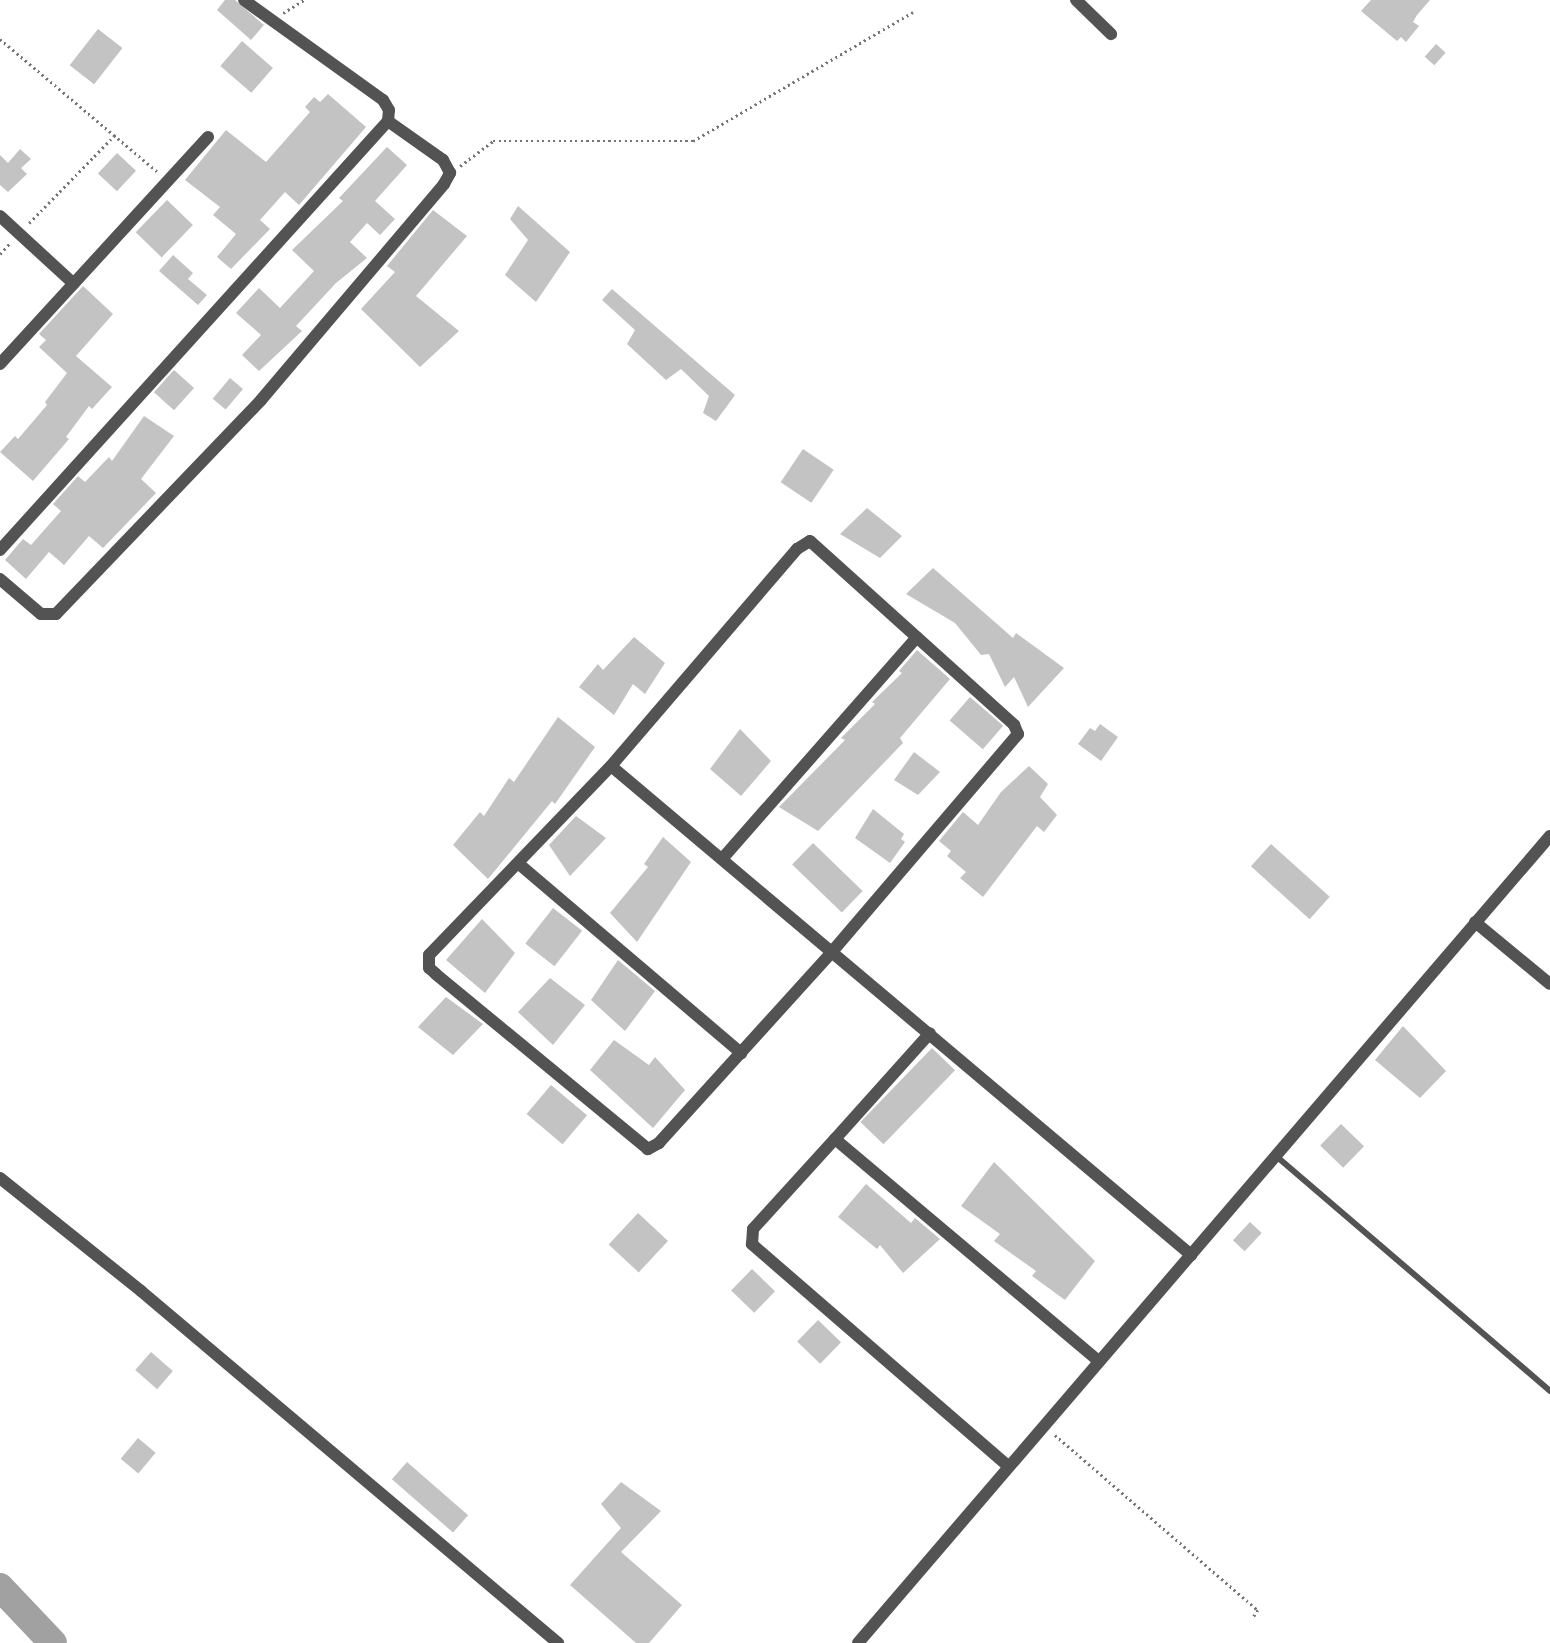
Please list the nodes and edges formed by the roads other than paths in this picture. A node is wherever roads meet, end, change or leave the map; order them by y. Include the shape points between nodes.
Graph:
1 (244, 0) edge
2 (1076, 0) edge
3 (1111, 34) dead end
4 (388, 121) junction
5 (208, 137) dead end
6 (0, 216) edge
7 (74, 284) junction
8 (0, 365) edge
9 (0, 550) edge
10 (0, 579) edge
11 (917, 637) junction
12 (611, 766) junction
13 (1550, 836) edge
14 (722, 859) junction
15 (519, 864) junction
16 (1475, 922) junction
17 (832, 952) junction
18 (1550, 984) edge
19 (930, 1033) junction
20 (741, 1053) junction
21 (835, 1139) junction
22 (1276, 1156) junction
23 (0, 1178) edge
24 (1191, 1255) junction
25 (1099, 1361) junction
26 (1550, 1391) edge
27 (1008, 1466) junction
28 (558, 1643) edge
29 (859, 1643) edge

1 - 4 street via 383,100 389,110
2 - 3 street
4 - 9 street
4 - 10 street via 432,148 450,173 261,400 56,614 41,614
5 - 7 street
6 - 7 street
7 - 8 street
11 - 12 street via 817,543 804,542
11 - 14 street
11 - 17 street via 1014,725 1018,734
12 - 14 street
12 - 15 street
13 - 16 street
14 - 17 street
15 - 20 street
15 - 20 street via 429,955 429,968 436,974 648,1149 659,1143
16 - 18 street
16 - 22 street
17 - 19 street
17 - 20 street
19 - 21 street
19 - 24 street
21 - 25 street
21 - 27 street via 753,1228 752,1244
22 - 24 street
22 - 26 lane
23 - 28 street
24 - 25 street
25 - 27 street
27 - 29 street

